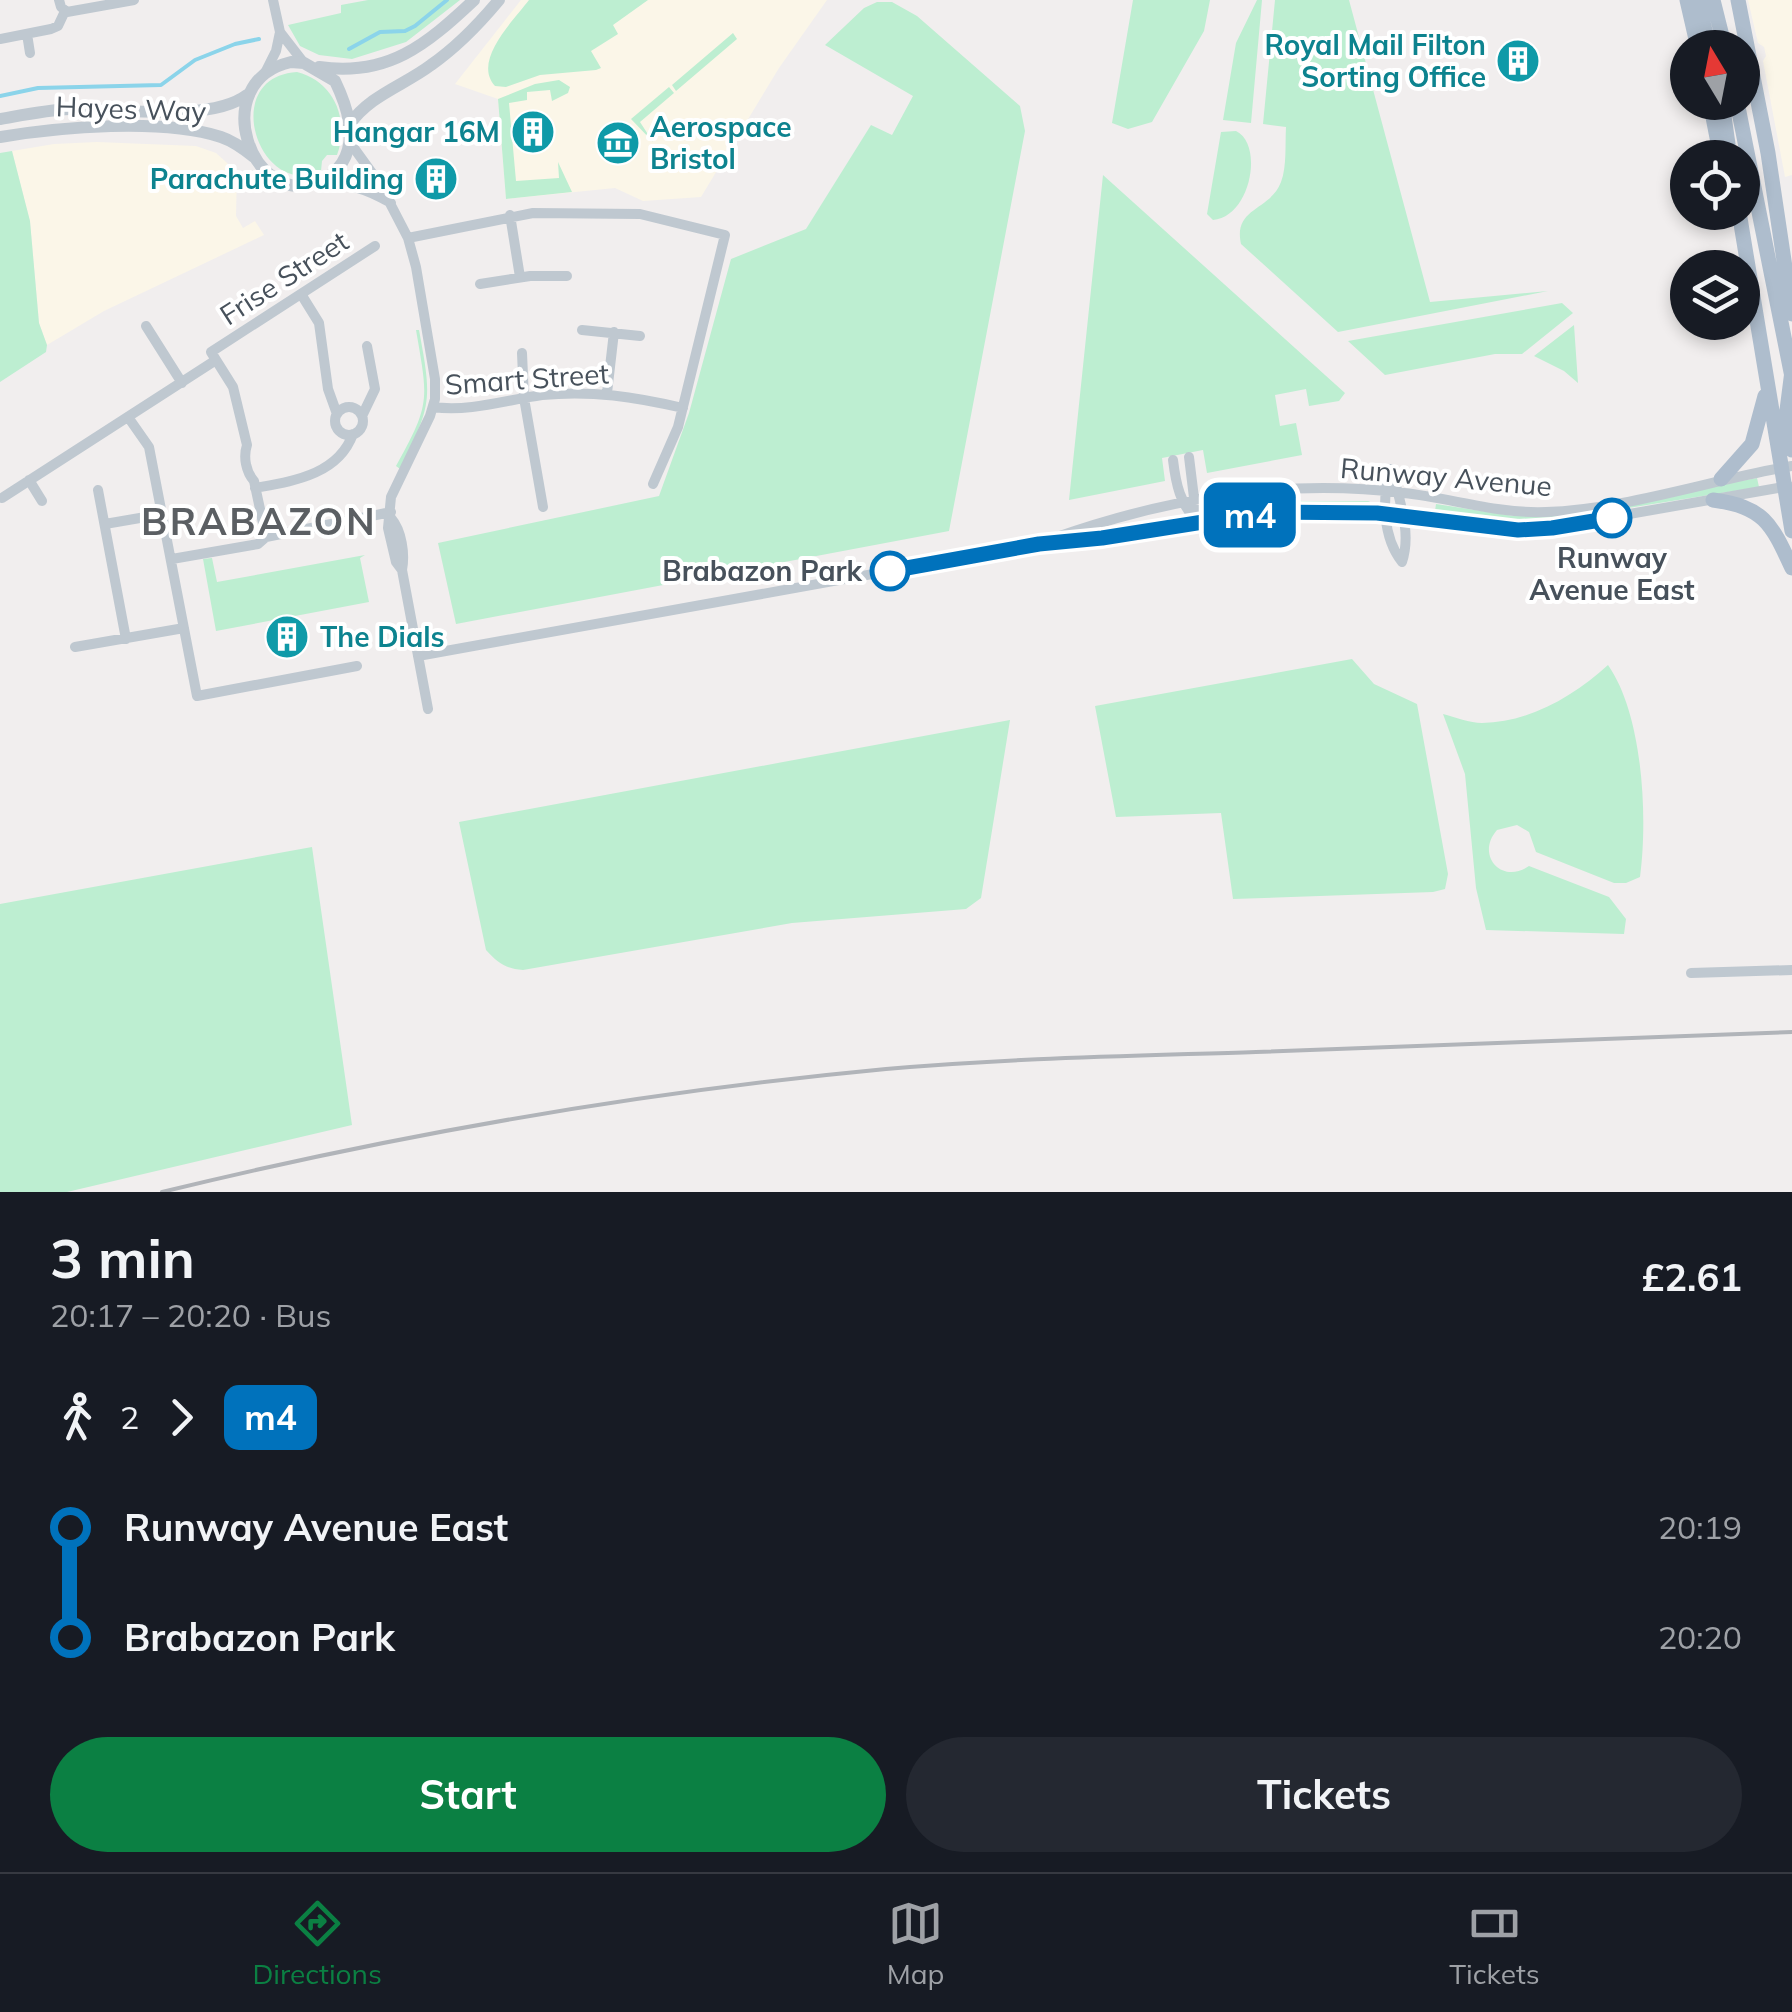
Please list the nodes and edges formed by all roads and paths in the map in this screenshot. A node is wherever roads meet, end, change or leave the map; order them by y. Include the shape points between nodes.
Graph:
1 (134, 0) edge
2 (273, 0) edge
3 (474, 0) edge
4 (499, 0) edge
5 (1687, 0) edge
6 (1698, 0) edge
7 (1714, 0) edge
8 (1738, 0) edge
9 (62, 6) edge
10 (1694, 30) edge
11 (1705, 30) edge
12 (1721, 30) edge
13 (280, 32) junction
14 (26, 34) junction
15 (0, 39) edge
16 (30, 53) dead end
17 (308, 65) junction
18 (266, 71) junction
19 (248, 95) junction
20 (0, 119) edge
21 (1741, 120) edge
22 (349, 125) junction
23 (0, 137) edge
24 (350, 144) junction
25 (254, 157) junction
26 (314, 184) junction
27 (392, 204) junction
28 (510, 216) junction
29 (408, 238) junction
30 (375, 246) dead end
31 (567, 276) dead end
32 (520, 277) junction
33 (480, 284) dead end
34 (300, 294) junction
35 (1792, 314) edge
36 (146, 326) dead end
37 (582, 330) dead end
38 (614, 332) junction
39 (640, 336) dead end
40 (1759, 340) edge
41 (368, 346) dead end
42 (522, 353) dead end
43 (216, 360) junction
44 (1792, 374) edge
45 (182, 383) junction
46 (1767, 388) junction
47 (607, 393) junction
48 (524, 398) junction
49 (433, 408) junction
50 (683, 408) junction
51 (337, 414) junction
52 (128, 416) junction
53 (362, 416) junction
54 (353, 434) junction
55 (1792, 450) edge
56 (1190, 458) dead end
57 (1172, 460) dead end
58 (1788, 468) edge
59 (1721, 479) junction
60 (29, 480) junction
61 (654, 484) dead end
62 (1788, 486) edge
63 (255, 488) junction
64 (98, 490) dead end
65 (1391, 492) junction
66 (2, 498) edge
67 (1196, 498) junction
68 (1713, 500) junction
69 (1182, 501) junction
70 (42, 502) dead end
71 (544, 507) dead end
72 (163, 514) junction
73 (1386, 514) junction
74 (391, 515) junction
75 (1403, 515) junction
76 (1197, 522) junction
77 (104, 524) junction
78 (1792, 531) edge
79 (266, 536) junction
80 (1039, 544) junction
81 (172, 560) junction
82 (1792, 568) edge
83 (184, 628) junction
84 (126, 638) junction
85 (75, 647) dead end
86 (418, 656) junction
87 (357, 666) dead end
88 (428, 709) dead end
89 (1792, 970) edge
90 (1692, 974) dead end

1 - 9 street
2 - 13 street
3 - 17 street via 396,60 353,70
4 - 22 street via 456,46 370,101
5 - 10 main road
6 - 11 main road
7 - 12 main road
8 - 35 main road
9 - 14 street via 58,26
13 - 17 street
13 - 18 street
14 - 15 street
14 - 16 street
17 - 18 street via 291,62
17 - 22 street via 334,81
18 - 19 street
19 - 20 street, Hayes Way via 225,108 195,111 66,110
19 - 25 street via 244,125
21 - 44 main road
22 - 24 street
23 - 25 street, Hayes Way via 191,130 224,138
24 - 26 street via 336,170
24 - 27 street
25 - 26 street via 286,184
26 - 27 street via 362,187
27 - 29 street
28 - 29 street
28 - 32 street
28 - 50 street via 630,213 725,235
29 - 49 street via 433,368
30 - 34 street, Frise Street
31 - 32 street
32 - 33 street
34 - 43 street, Frise Street via 210,352
34 - 51 street via 319,323
36 - 45 street
37 - 38 street
38 - 39 street
38 - 47 street
40 - 46 main road
41 - 53 street via 374,389
42 - 48 street
43 - 45 street, Frise Street
43 - 63 street via 236,394
44 - 55 main road
45 - 52 street, Frise Street
46 - 58 main road
46 - 59 main road via 1752,444
47 - 48 street, Smart Street
47 - 50 street, Smart Street
48 - 49 street, Smart Street
48 - 71 street
49 - 74 street via 396,486
50 - 61 street
51 - 53 street via 352,407
51 - 54 street via 340,431
52 - 60 street, Frise Street
52 - 72 street via 149,447
53 - 54 street
54 - 63 street via 329,466
56 - 67 street
57 - 69 street
58 - 59 street, Runway Avenue
58 - 62 main road
59 - 65 street, Runway Avenue via 1542,512
60 - 66 street, Frise Street
60 - 70 street
62 - 68 street, Runway Avenue
62 - 78 main road
63 - 79 street
64 - 77 street
65 - 67 street, Runway Avenue via 1296,488
65 - 73 street
65 - 75 street
67 - 69 street, Runway Avenue
67 - 76 street
68 - 75 street, Runway Avenue via 1538,530
68 - 82 main road via 1766,519
69 - 76 street
69 - 80 street, Runway Avenue
72 - 77 street
72 - 81 street
73 - 75 street, Runway Avenue
73 - 75 street via 1392,549 1402,562
73 - 76 street, Runway Avenue via 1298,511
74 - 79 street
74 - 86 street
76 - 80 street, Runway Avenue
77 - 84 street
79 - 81 street via 258,544
80 - 86 street, Runway Avenue
81 - 83 street
83 - 84 street
83 - 87 street via 197,696
84 - 85 street
86 - 88 street
89 - 90 street

